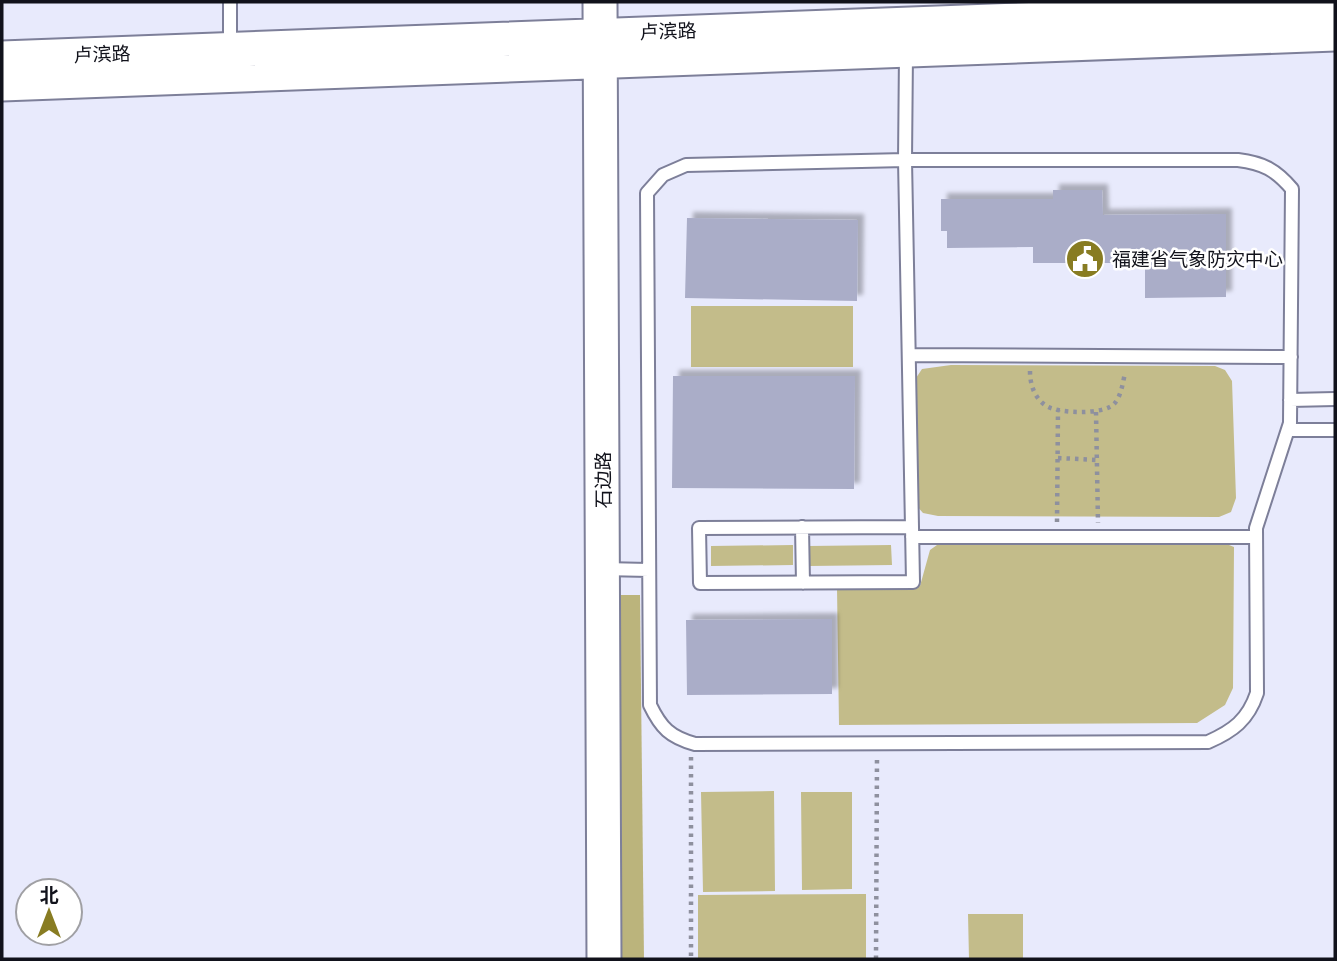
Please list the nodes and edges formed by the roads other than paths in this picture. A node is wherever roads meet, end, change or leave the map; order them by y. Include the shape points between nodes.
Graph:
1 (230, 2) edge
2 (1335, 8) edge
3 (1077, 10) edge
4 (904, 28) junction
5 (600, 32) edge
6 (1335, 34) edge
7 (230, 48) junction
8 (2, 58) edge
9 (2, 84) edge
10 (905, 160) junction
11 (909, 355) junction
12 (1291, 357) junction
13 (1335, 399) edge
14 (1290, 400) junction
15 (1288, 430) junction
16 (1335, 430) edge
17 (802, 527) junction
18 (912, 532) junction
19 (1256, 537) junction
20 (603, 569) junction
21 (649, 570) junction
22 (803, 583) junction
23 (604, 959) edge

1 - 7 lane
2 - 3 main road, 卢滨路
3 - 4 main road, 卢滨路
4 - 5 main road, 卢滨路
4 - 6 main road
4 - 10 lane
5 - 7 main road, 卢滨路
5 - 9 main road
5 - 20 main road, 石边路
7 - 8 main road, 卢滨路
10 - 11 lane
10 - 12 lane via 1260,162 1279,173 1292,189
10 - 21 lane via 686,165 663,175 647,193
11 - 12 lane
11 - 18 lane
12 - 14 lane
13 - 14 lane
14 - 15 lane
15 - 16 lane
15 - 19 lane
17 - 18 lane
17 - 22 lane
17 - 22 lane via 699,528 701,583
18 - 19 lane
18 - 22 lane via 913,582
19 - 21 lane via 1257,693 1251,710 1227,734 1208,742 691,743 677,739 661,728 650,705
20 - 21 lane
20 - 23 main road, 石边路

